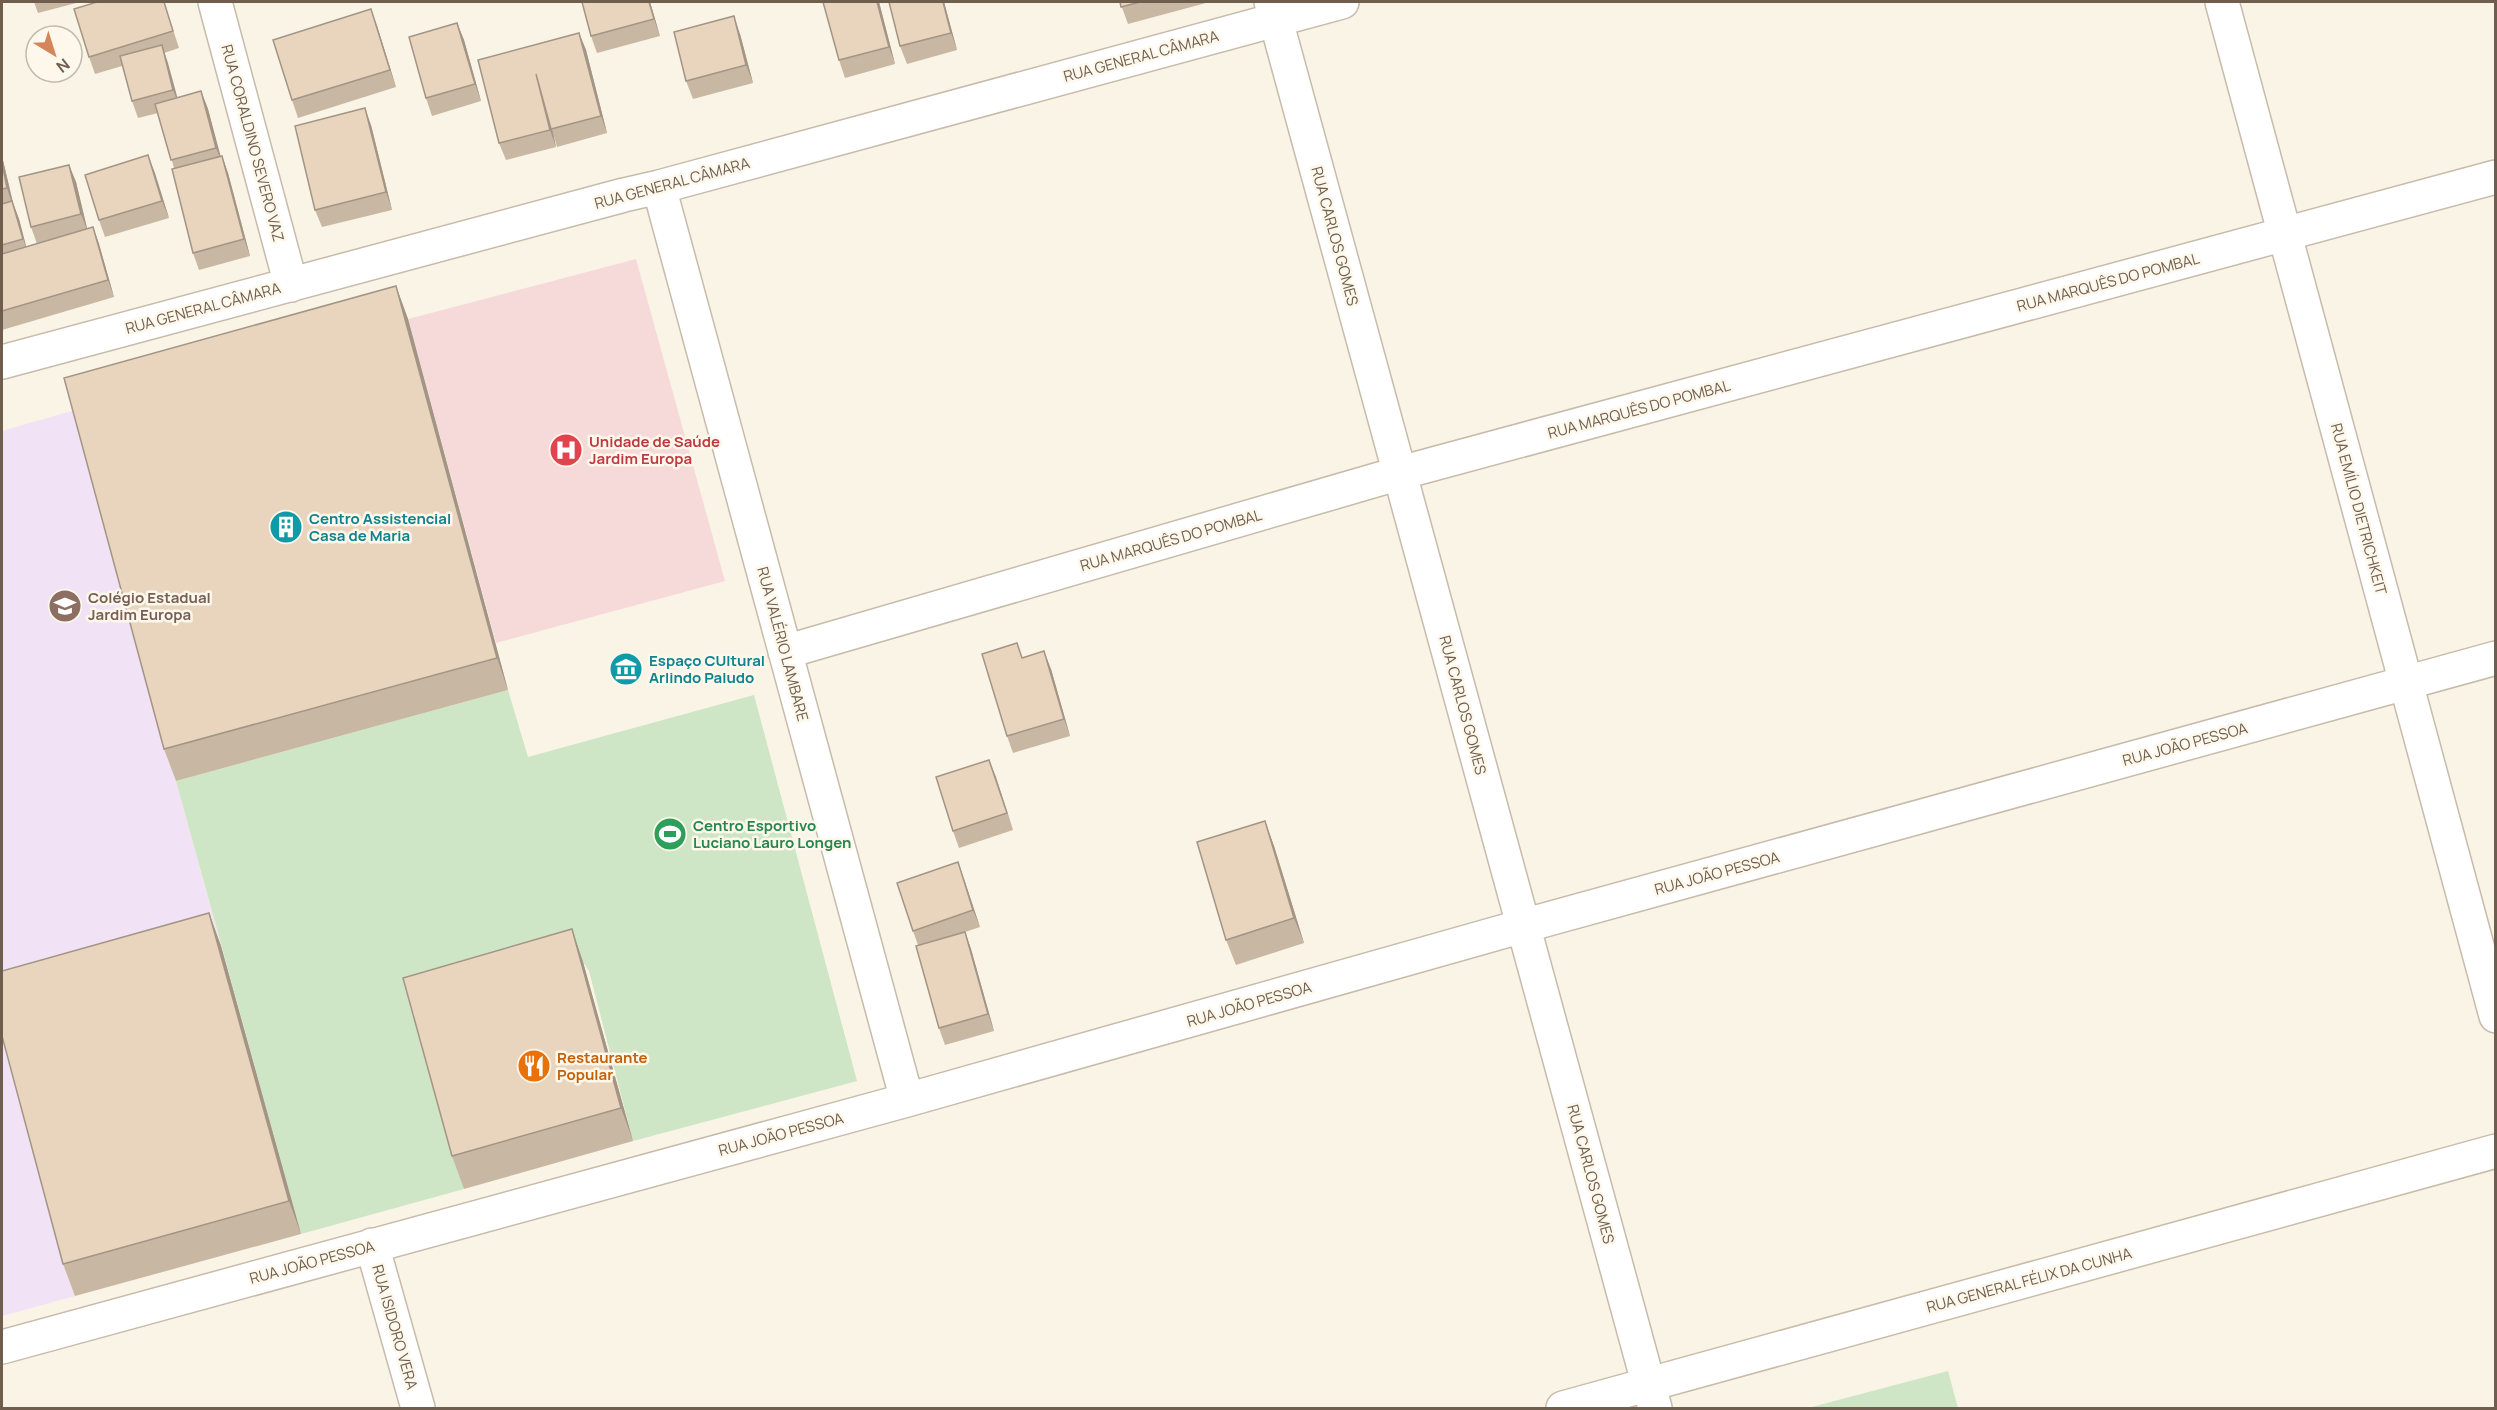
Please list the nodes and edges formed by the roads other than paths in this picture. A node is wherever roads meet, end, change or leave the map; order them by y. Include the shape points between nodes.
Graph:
1 (215, 2) edge
2 (1342, 2) edge
3 (2222, 2) edge
4 (1274, 10) edge
5 (2496, 177) edge
6 (659, 187) junction
7 (2284, 234) junction
8 (291, 285) junction
9 (2, 362) edge
10 (1400, 473) junction
11 (785, 652) junction
12 (2496, 658) edge
13 (2406, 683) junction
14 (1523, 927) junction
15 (2496, 1017) edge
16 (907, 1100) junction
17 (2496, 1151) edge
18 (372, 1245) junction
19 (2, 1347) edge
20 (1652, 1397) edge
21 (418, 1408) edge
22 (1563, 1408) edge

1 - 8 street, RUA CORALDINO SEVERO VAZ
2 - 4 street, RUA GENERAL CÂMARA
3 - 7 street, RUA EMÍLIO DIETRICHKEIT
4 - 6 street, RUA GENERAL CÂMARA
4 - 10 street, RUA CARLOS GOMES
5 - 7 street, RUA MARQUÊS DO POMBAL
6 - 8 street, RUA GENERAL CÂMARA
6 - 11 street, RUA VALÉRIO LAMBARE
7 - 10 street, RUA MARQUÊS DO POMBAL
7 - 13 street, RUA EMÍLIO DIETRICHKEIT
8 - 9 street, RUA GENERAL CÂMARA
10 - 11 street, RUA MARQUÊS DO POMBAL
10 - 14 street, RUA CARLOS GOMES
11 - 16 street, RUA VALÉRIO LAMBARE
12 - 13 street, RUA JOÃO PESSOA
13 - 14 street, RUA JOÃO PESSOA
13 - 15 street, RUA EMÍLIO DIETRICHKEIT
14 - 16 street, RUA JOÃO PESSOA
14 - 20 street, RUA CARLOS GOMES
16 - 18 street, RUA JOÃO PESSOA
17 - 20 street, RUA GENERAL FÉLIX DA CUNHA
18 - 19 street, RUA JOÃO PESSOA
18 - 21 street, RUA ISIDORO VERA
20 - 22 street, RUA GENERAL FÉLIX DA CUNHA

